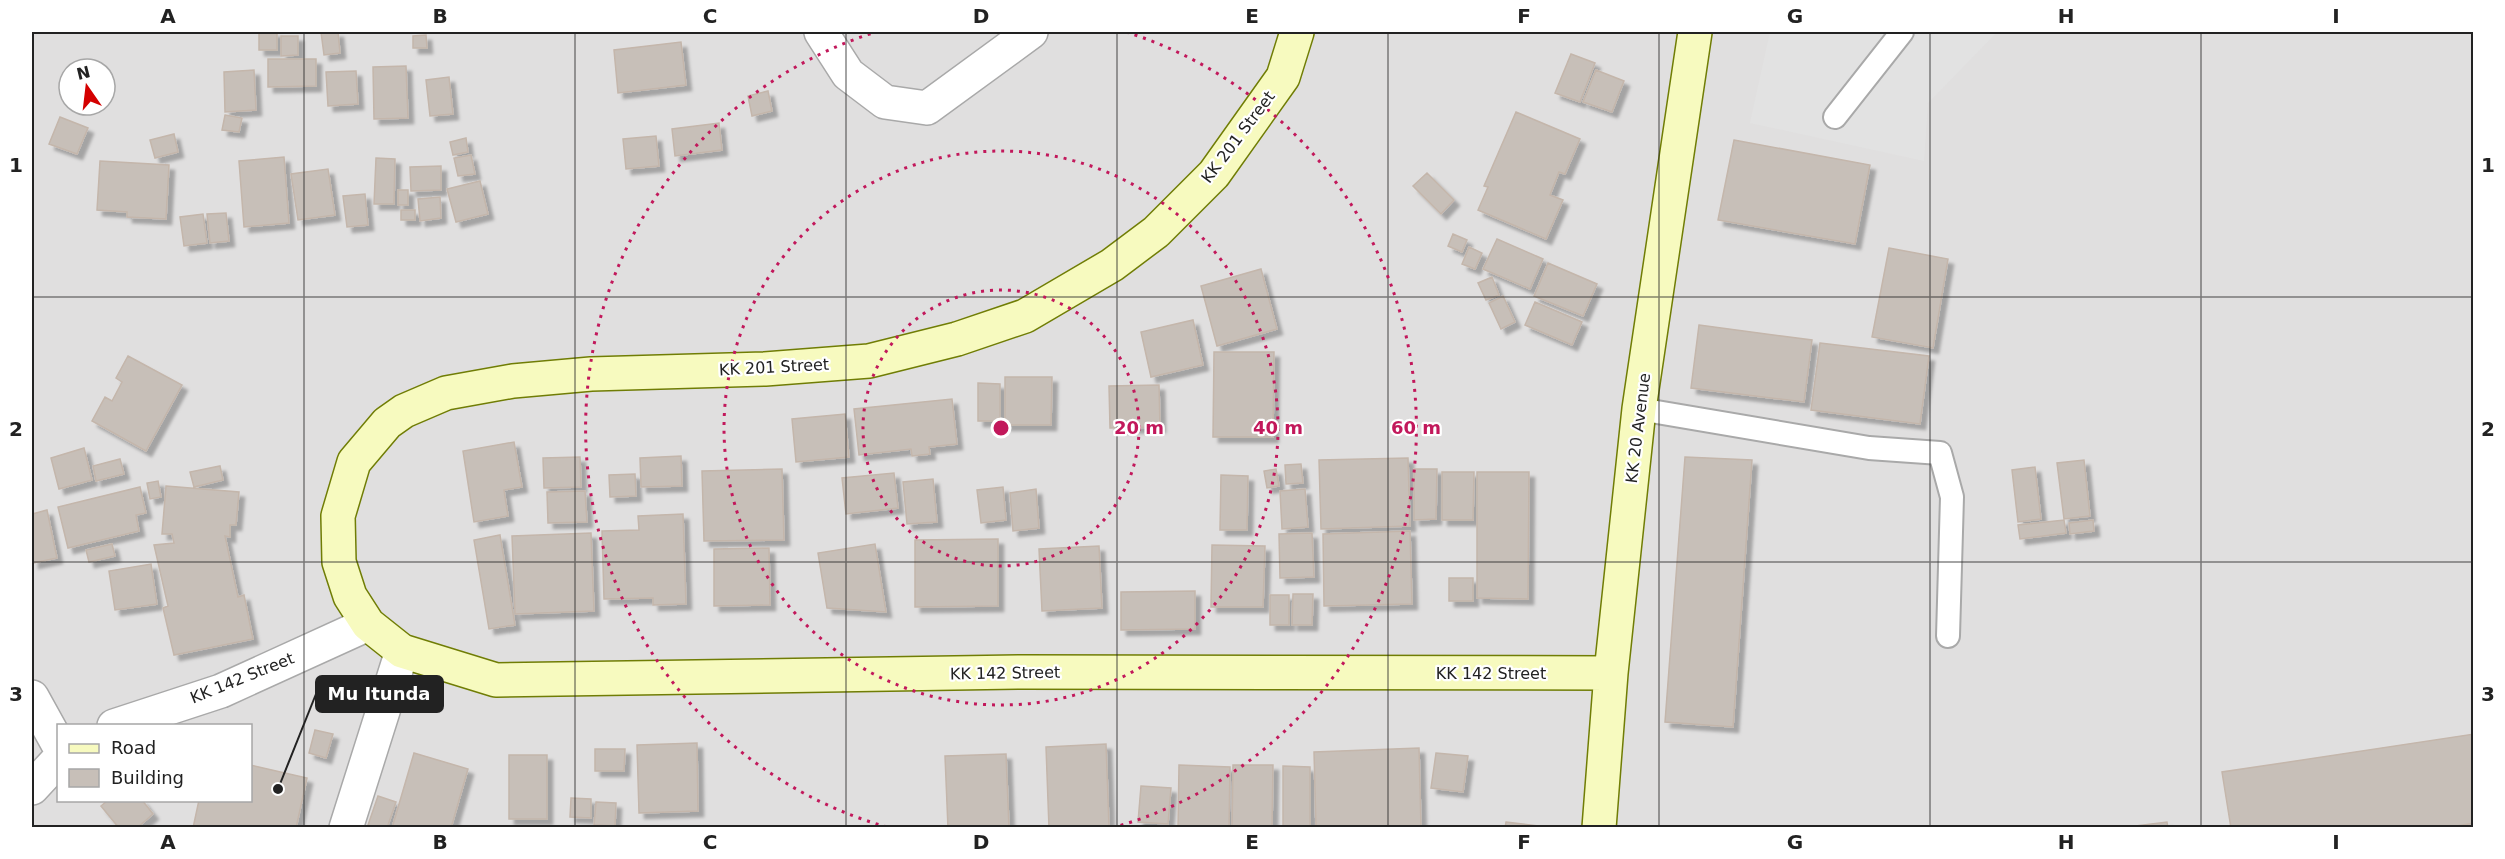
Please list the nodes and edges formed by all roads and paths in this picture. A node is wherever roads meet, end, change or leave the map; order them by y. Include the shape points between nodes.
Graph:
1 (821, 32) edge
2 (1032, 32) edge
3 (1297, 32) edge
4 (1695, 32) edge
5 (1902, 32) edge
6 (1835, 117) dead end
7 (1639, 409) junction
8 (368, 624) junction
9 (1948, 636) dead end
10 (402, 651) junction
11 (1611, 673) junction
12 (32, 698) edge
13 (120, 724) edge
14 (57, 742) edge
15 (57, 761) edge
16 (32, 788) edge
17 (346, 828) edge
18 (1599, 828) edge

1 - 2 street via 848,74 885,102 927,108
3 - 8 main road, KK 201 Street via 1283,77 1214,174 1156,232 1112,265 1025,316 957,339 869,361 513,381 446,393 404,411 387,423 354,462 338,516 339,562 350,596
4 - 7 main road, KK 20 Avenue
5 - 6 lane
7 - 9 lane via 1869,448 1940,453 1952,497
7 - 11 main road, KK 20 Avenue
8 - 10 main road, KK 201 Street
8 - 13 street, KK 142 Street via 221,691
10 - 11 main road, KK 142 Street via 496,680 1022,672
10 - 17 street
11 - 18 main road, KK 20 Avenue
12 - 14 street
15 - 16 street

